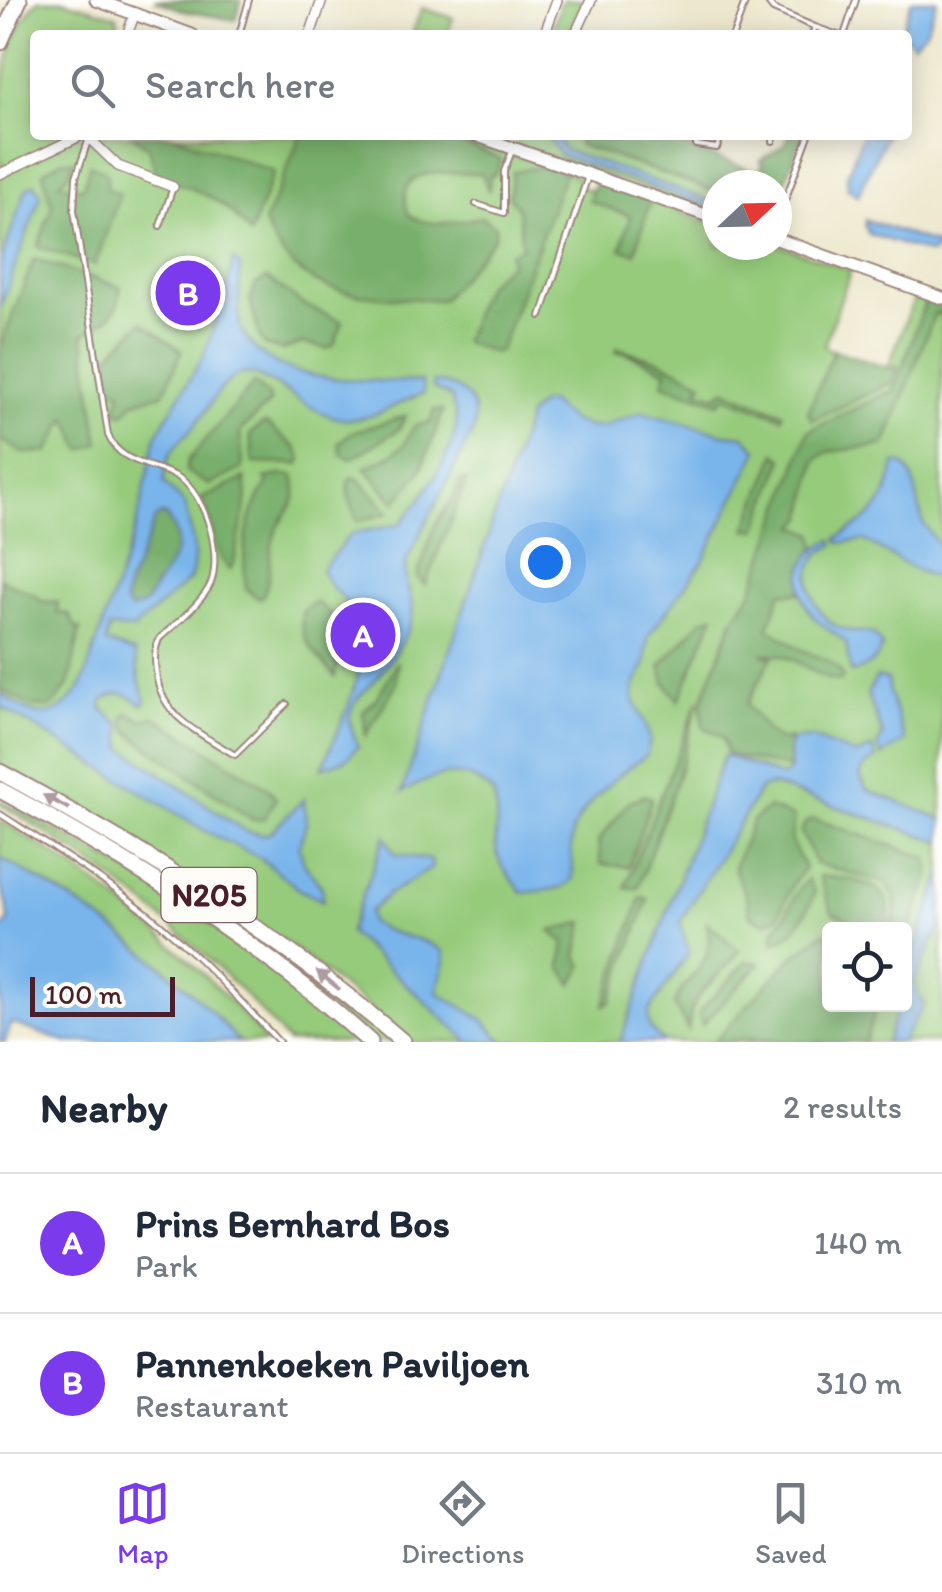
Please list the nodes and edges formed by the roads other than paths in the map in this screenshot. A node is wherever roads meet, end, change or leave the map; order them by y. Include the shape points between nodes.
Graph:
1 (20, 0) edge
2 (96, 0) edge
3 (249, 0) edge
4 (322, 0) edge
5 (557, 0) edge
6 (591, 0) edge
7 (746, 0) edge
8 (766, 0) edge
9 (856, 0) edge
10 (134, 14) junction
11 (815, 27) junction
12 (129, 30) edge
13 (178, 30) edge
14 (240, 30) edge
15 (312, 30) edge
16 (546, 30) edge
17 (576, 30) edge
18 (735, 30) edge
19 (814, 30) edge
20 (825, 30) edge
21 (843, 30) edge
22 (0, 42) edge
23 (77, 140) edge
24 (85, 140) edge
25 (90, 140) edge
26 (695, 140) edge
27 (719, 140) edge
28 (807, 140) edge
29 (509, 143) edge
30 (0, 174) edge
31 (588, 174) junction
32 (792, 181) edge
33 (173, 187) joint
34 (476, 204) dead end
35 (702, 214) edge
36 (160, 226) dead end
37 (792, 244) edge
38 (942, 298) edge
39 (541, 316) dead end
40 (288, 704) dead end
41 (0, 772) edge
42 (0, 790) edge
43 (0, 814) edge
44 (279, 1042) edge
45 (370, 1042) edge
46 (403, 1042) edge

1 - 22 highway
2 - 10 street
3 - 14 lane
4 - 15 street
5 - 16 street
6 - 17 street
7 - 18 lane
8 - 11 lane
9 - 21 lane
10 - 12 street
10 - 13 street
11 - 19 lane
11 - 20 lane
23 - 30 street
24 - 40 lane via 74,210 108,435 122,454 181,479 196,494 214,552 208,589 156,647 166,706 235,755
25 - 33 street via 118,166
26 - 27 lane via 711,150
28 - 32 lane
29 - 31 street
29 - 34 lane via 504,213
31 - 35 street
31 - 39 lane
33 - 36 lane
37 - 38 street
46 -> 41 highway, N205 via 284,945 187,880
42 - 45 highway, N205 via 166,886 259,950
43 - 44 lane via 149,915

